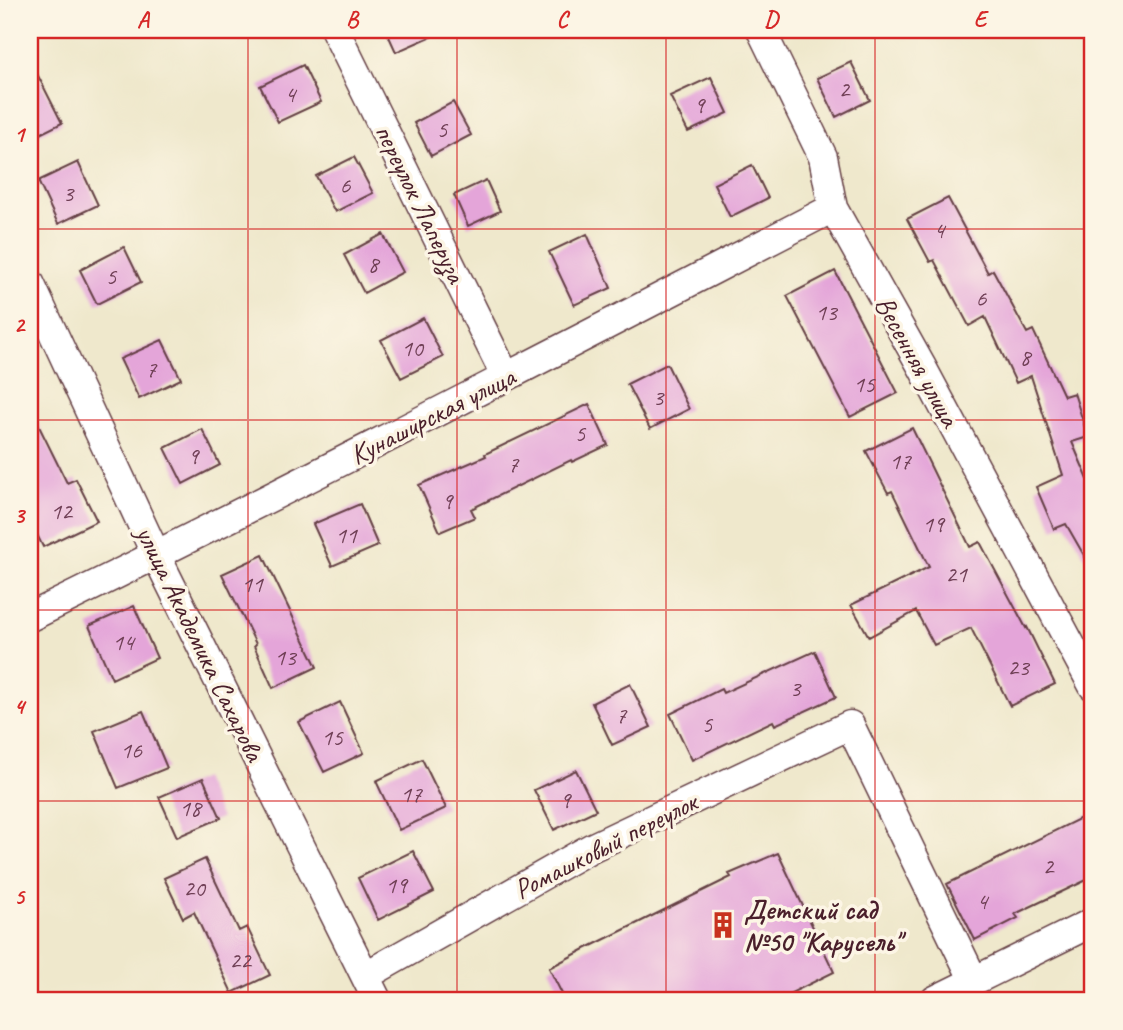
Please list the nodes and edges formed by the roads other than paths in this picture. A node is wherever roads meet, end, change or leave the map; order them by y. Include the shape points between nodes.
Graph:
1 (335, 30) edge
2 (761, 30) edge
3 (833, 208) junction
4 (30, 283) edge
5 (506, 377) junction
6 (156, 555) junction
7 (30, 617) edge
8 (1093, 687) edge
9 (1093, 922) edge
10 (974, 981) junction
11 (371, 988) edge
12 (935, 1000) edge

1 - 5 street, переулок Лаперуза
2 - 3 street, Весенняя улица via 824,157
3 - 5 street, Кунаширская улица
3 - 8 street, Весенняя улица
4 - 6 street, улица Академика Сахарова
5 - 6 street, Кунаширская улица
6 - 7 street, Кунаширская улица
6 - 11 street, улица Академика Сахарова
9 - 10 street
10 - 11 street, Ромашковый переулок via 850,725 591,848
10 - 12 street

